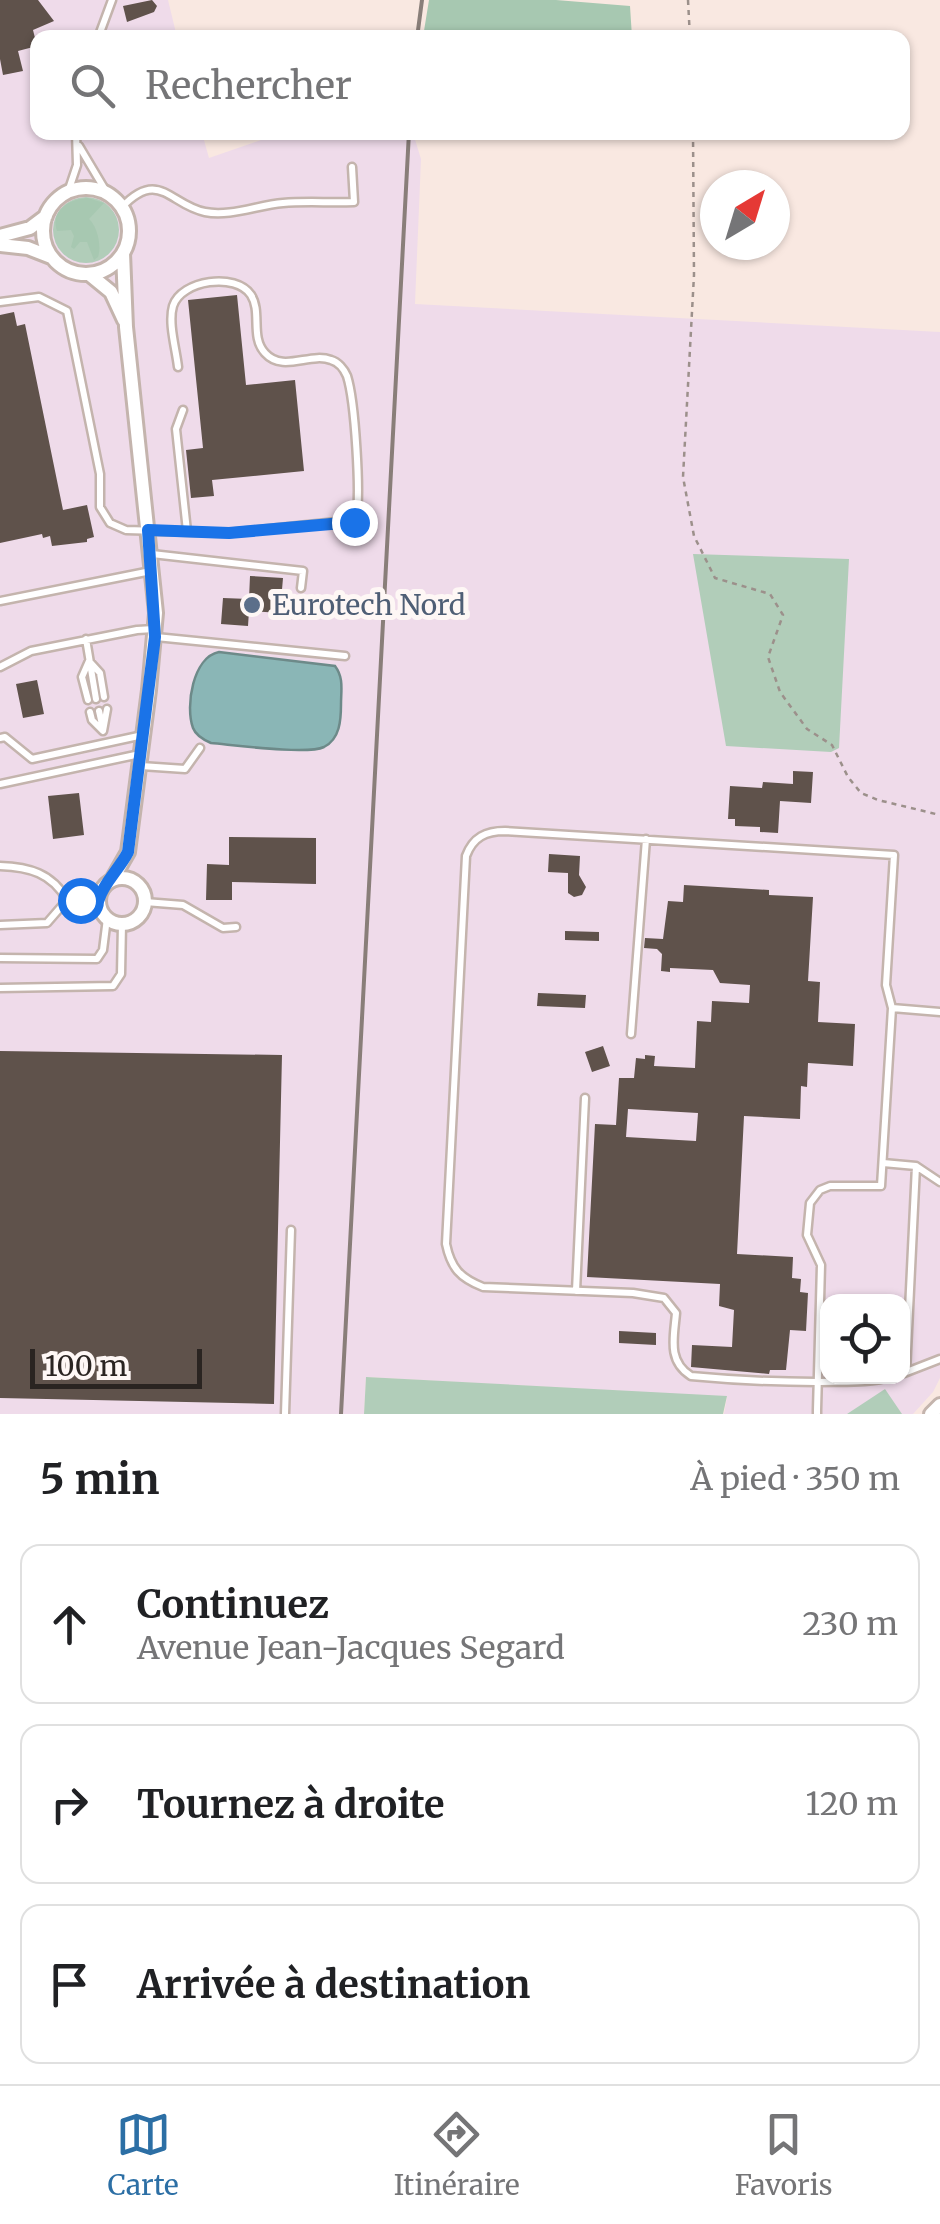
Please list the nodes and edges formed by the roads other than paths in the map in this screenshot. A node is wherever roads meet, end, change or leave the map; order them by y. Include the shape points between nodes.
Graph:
1 (112, 0) edge
2 (101, 30) edge
3 (77, 140) edge
4 (78, 145) junction
5 (352, 168) dead end
6 (68, 192) junction
7 (108, 193) junction
8 (122, 206) junction
9 (46, 216) junction
10 (0, 236) edge
11 (0, 245) edge
12 (123, 253) junction
13 (53, 258) junction
14 (88, 274) junction
15 (0, 302) edge
16 (126, 328) junction
17 (178, 367) dead end
18 (183, 410) dead end
19 (148, 530) junction
20 (187, 532) junction
21 (151, 554) junction
22 (153, 570) junction
23 (302, 588) dead end
24 (0, 601) edge
25 (155, 633) junction
26 (86, 640) junction
27 (345, 656) dead end
28 (0, 667) edge
29 (96, 699) dead end
30 (103, 731) junction
31 (144, 734) junction
32 (0, 738) edge
33 (106, 744) junction
34 (200, 748) dead end
35 (140, 760) junction
36 (0, 784) edge
37 (646, 840) junction
38 (128, 852) junction
39 (0, 866) edge
40 (112, 880) junction
41 (138, 884) junction
42 (99, 899) junction
43 (68, 900) junction
44 (146, 902) junction
45 (106, 918) junction
46 (122, 924) junction
47 (0, 925) edge
48 (236, 927) dead end
49 (0, 958) edge
50 (0, 988) edge
51 (892, 1008) junction
52 (940, 1012) edge
53 (631, 1034) dead end
54 (584, 1098) dead end
55 (883, 1162) junction
56 (916, 1166) junction
57 (940, 1182) edge
58 (291, 1230) dead end
59 (576, 1291) junction
60 (909, 1294) edge
61 (940, 1359) edge
62 (910, 1371) edge
63 (818, 1382) junction
64 (940, 1405) edge
65 (285, 1414) edge
66 (817, 1414) edge
67 (932, 1414) edge

1 - 2 lane
3 - 4 lane
4 - 6 lane
4 - 7 lane
5 - 8 lane via 354,202 206,212 154,189
6 - 7 street
6 - 9 street
7 - 8 street
8 - 12 street via 129,234
9 - 10 street
9 - 13 street via 44,238
11 - 13 street
12 - 14 street via 108,268
12 - 16 street
13 - 14 street
14 - 16 street via 111,292
15 - 19 lane via 34,296 68,311 102,513 126,530
16 - 19 street
17 - 20 lane via 172,317 177,298 192,286 240,285 254,300 265,354 282,362 327,358 344,370 357,468 358,514 352,523
18 - 20 lane via 176,429
19 - 20 lane
19 - 21 street
21 - 22 street
21 - 23 lane via 302,570
22 - 24 lane
22 - 25 street
25 - 26 lane
25 - 27 lane
25 - 31 street
26 - 28 lane via 31,651
26 - 29 lane
30 - 30 lane via 99,711 92,720
30 - 33 lane
31 - 33 lane
31 - 35 street
32 - 33 lane via 32,759
34 - 35 lane via 185,769
35 - 36 lane
35 - 38 street
37 - 51 lane via 894,856 886,985
37 - 53 lane
37 - 59 lane via 493,831 474,840 466,856 450,1260 467,1281 483,1287
38 - 40 street
38 - 41 street
39 - 43 lane via 35,870
40 - 41 street
40 - 42 street
41 - 44 street
42 - 43 lane
42 - 45 street
43 - 47 lane via 47,924
44 - 46 street via 138,918
44 - 48 lane via 183,905 223,928
45 - 46 street
45 - 49 lane via 97,959
46 - 50 lane via 121,974 113,986
51 - 52 lane
51 - 55 lane
54 - 59 lane
55 - 56 lane
55 - 63 lane via 882,1186 830,1186 810,1203 807,1235 820,1265
56 - 57 lane
56 - 60 lane
58 - 65 lane
59 - 63 lane via 668,1300 676,1312 673,1355 691,1376
61 - 62 lane
63 - 66 lane
64 - 67 street

